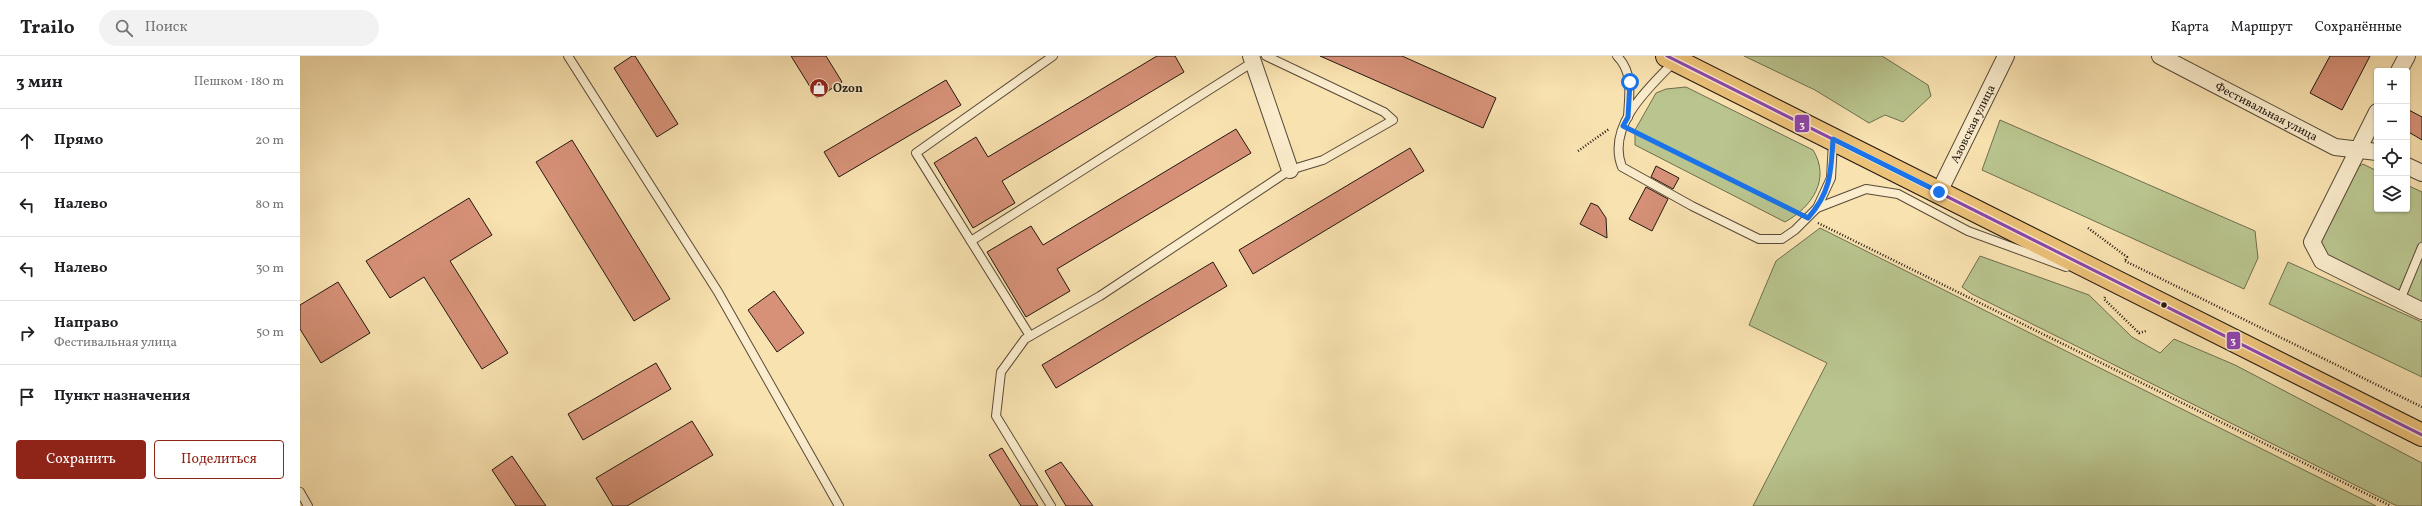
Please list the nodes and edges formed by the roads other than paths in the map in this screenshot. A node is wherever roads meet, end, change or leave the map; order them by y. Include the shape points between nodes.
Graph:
1 (568, 56) edge
2 (1053, 56) edge
3 (1617, 56) edge
4 (2006, 56) edge
5 (2160, 56) edge
6 (2407, 56) edge
7 (1257, 58) edge
8 (1672, 58) edge
9 (2401, 68) edge
10 (1628, 117) junction
11 (2374, 118) edge
12 (1833, 139) junction
13 (2356, 151) junction
14 (2374, 152) edge
15 (2410, 168) edge
16 (1290, 170) junction
17 (2422, 174) edge
18 (1939, 192) junction
19 (1817, 208) junction
20 (971, 241) junction
21 (2422, 247) edge
22 (2400, 300) junction
23 (2154, 301) junction
24 (2422, 311) edge
25 (1030, 336) junction
26 (2422, 435) edge
27 (300, 492) edge
28 (308, 506) edge
29 (839, 506) edge
30 (1051, 506) edge

1 - 29 lane via 718,292
2 - 20 lane via 916,153
3 - 10 lane via 1624,63 1630,82
4 - 18 street, Азовская улица
5 - 13 street, Фестивальная улица via 2335,147
6 - 9 street
7 - 16 street
7 - 16 lane via 1384,112 1393,120 1323,160
7 - 20 lane
8 - 10 lane
8 - 12 main road
10 - 19 lane via 1623,126 1617,155 1622,167 1759,239 1782,239
11 - 13 street
12 - 18 main road
12 - 19 lane via 1831,178
13 - 14 street, Фестивальная улица
13 - 22 street via 2312,242 2322,261
15 - 17 street
16 - 25 lane via 1100,296
18 - 23 main road
19 - 23 lane via 1866,189 1898,194 1968,231
20 - 25 lane
21 - 22 lane
22 - 24 street
23 - 26 main road
25 - 30 lane via 1025,339 1001,372 996,416
27 - 28 lane

